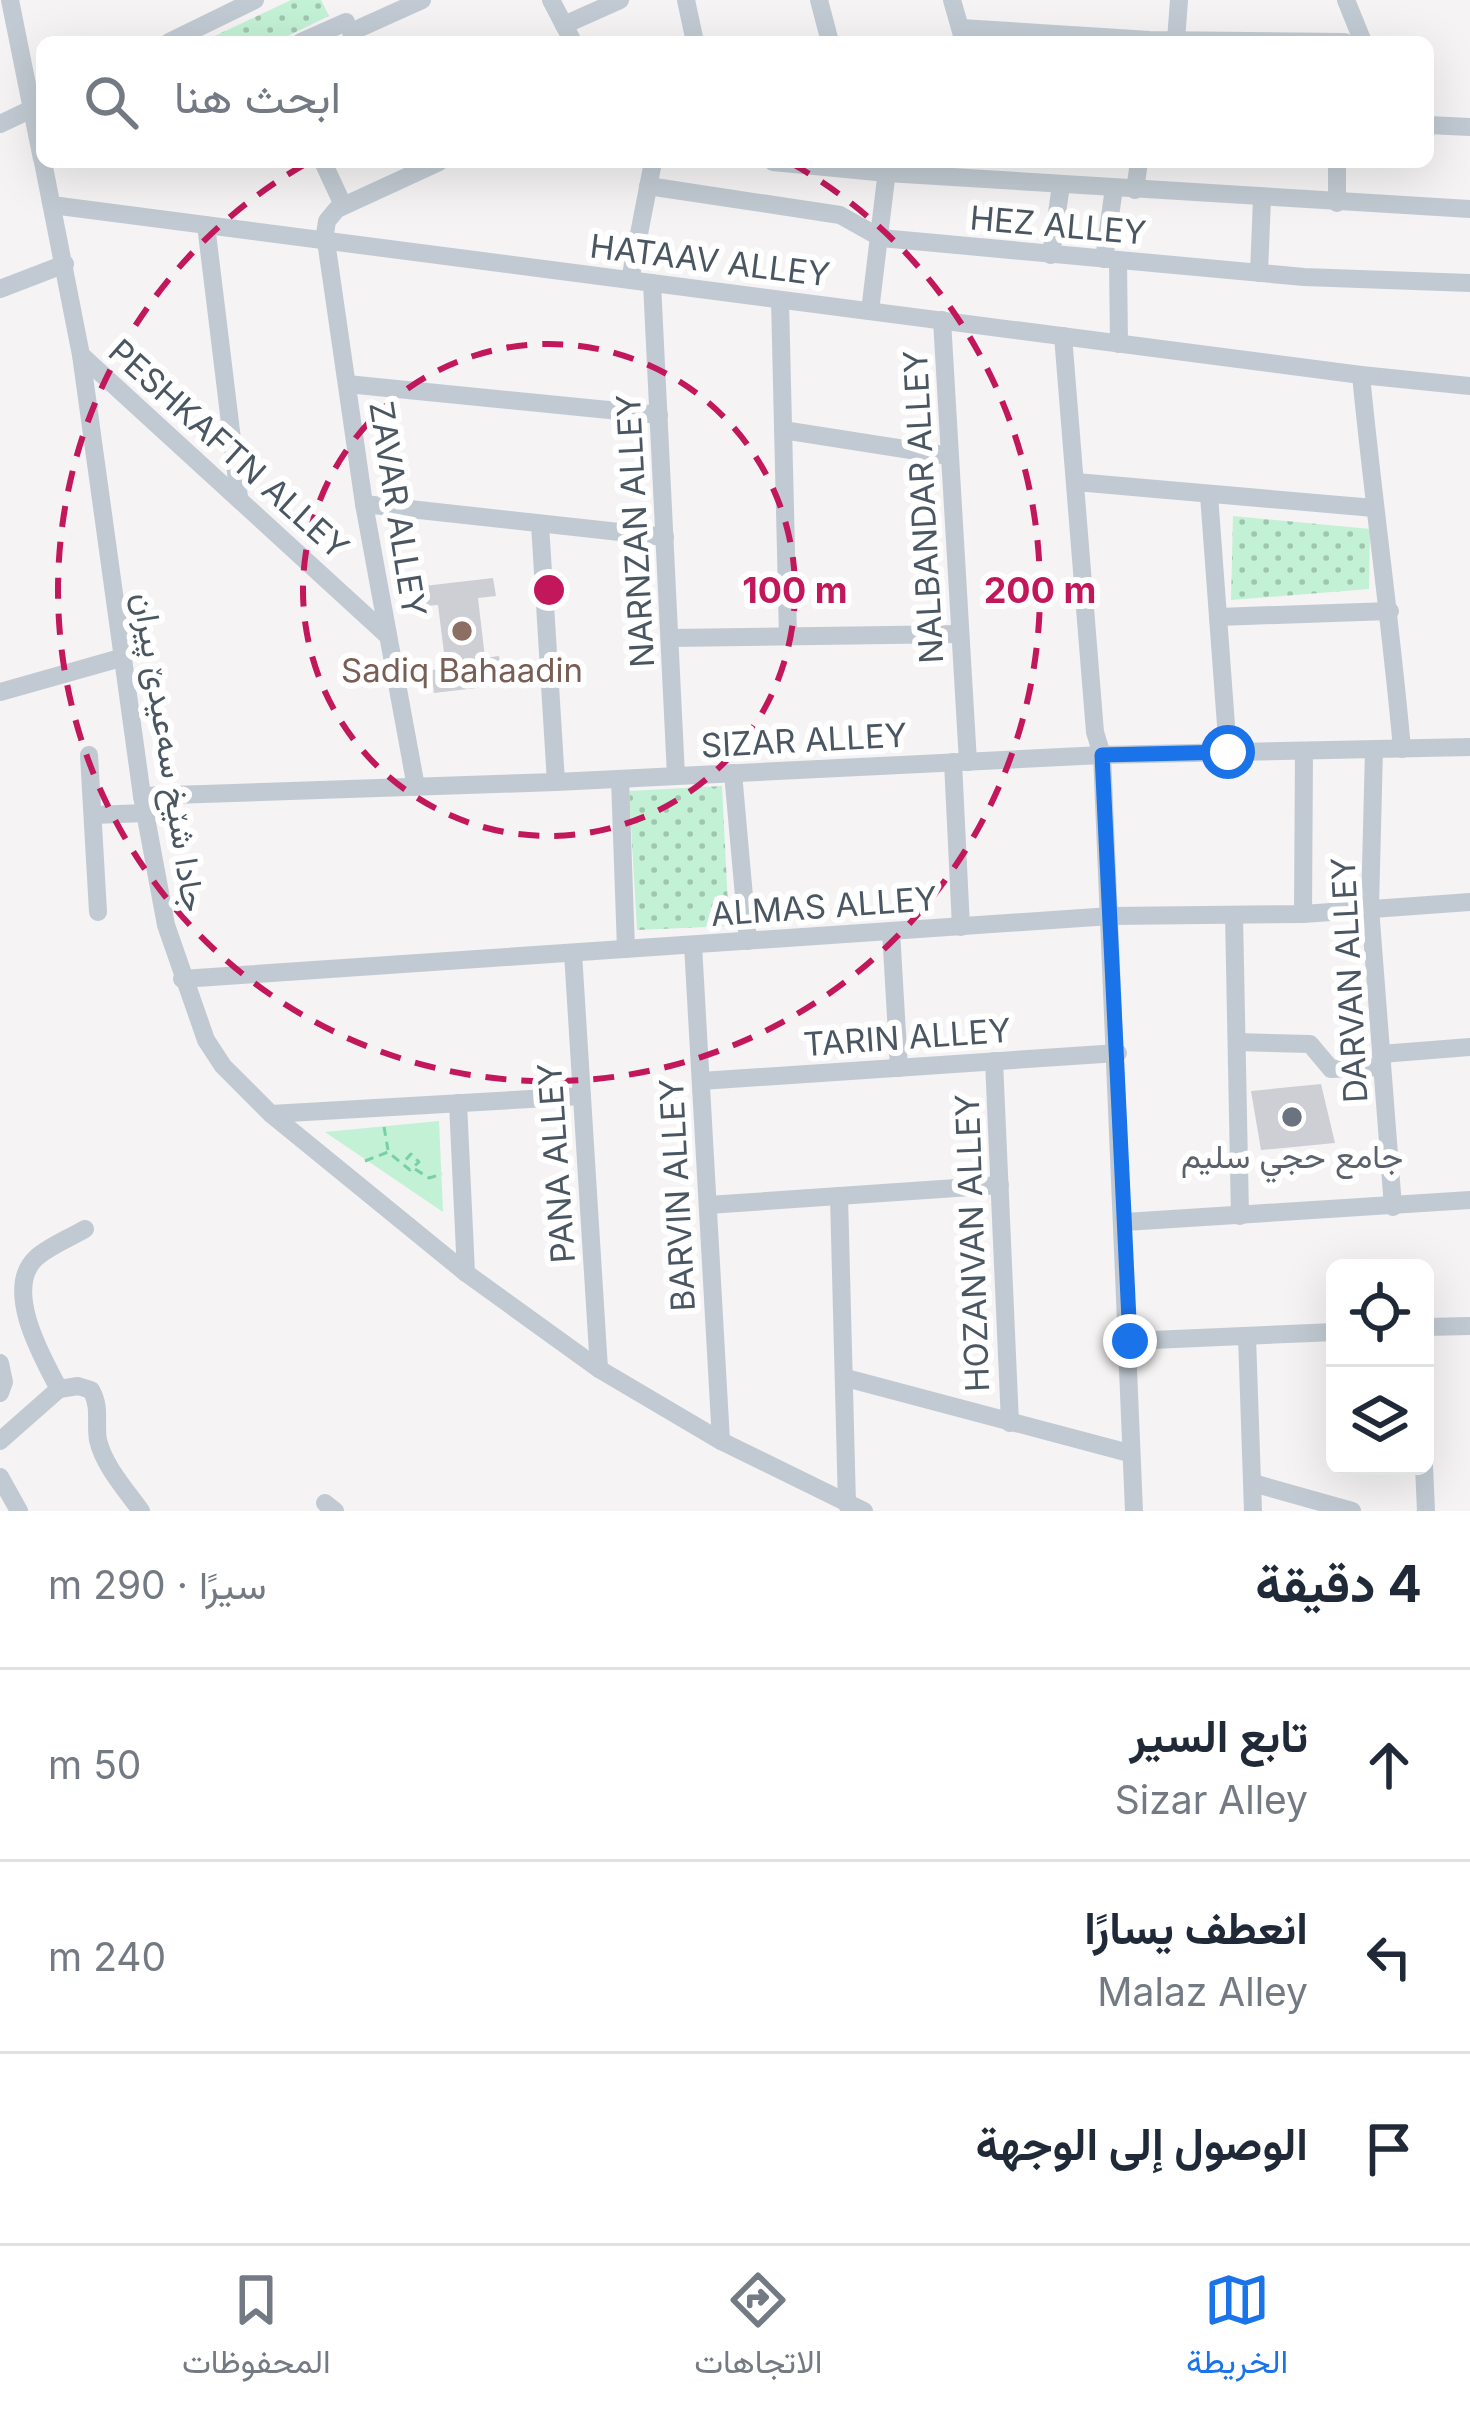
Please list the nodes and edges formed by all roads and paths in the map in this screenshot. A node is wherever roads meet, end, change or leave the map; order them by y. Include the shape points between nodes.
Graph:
1 (10, 0) edge
2 (255, 0) edge
3 (335, 0) edge
4 (422, 0) edge
5 (551, 0) edge
6 (620, 0) edge
7 (686, 0) edge
8 (819, 0) edge
9 (952, 0) edge
10 (1179, 0) edge
11 (1346, 0) edge
12 (351, 32) edge
13 (568, 33) edge
14 (962, 35) edge
15 (181, 36) edge
16 (694, 36) edge
17 (828, 36) edge
18 (993, 36) edge
19 (1176, 36) edge
20 (1361, 36) edge
21 (36, 106) edge
22 (0, 124) edge
23 (1434, 125) edge
24 (1470, 127) edge
25 (44, 168) edge
26 (326, 168) edge
27 (413, 168) edge
28 (652, 168) edge
29 (887, 168) edge
30 (1137, 168) edge
31 (1337, 168) edge
32 (1061, 185) junction
33 (648, 186) junction
34 (1114, 188) junction
35 (1135, 190) junction
36 (1262, 198) junction
37 (1337, 203) junction
38 (343, 205) junction
39 (52, 206) junction
40 (1470, 209) edge
41 (206, 225) junction
42 (881, 238) junction
43 (326, 241) junction
44 (1051, 255) junction
45 (1111, 260) junction
46 (65, 264) junction
47 (1259, 272) junction
48 (630, 280) junction
49 (652, 283) junction
50 (1470, 283) edge
51 (0, 289) edge
52 (780, 300) junction
53 (870, 311) junction
54 (942, 320) junction
55 (1063, 336) junction
56 (1119, 344) junction
57 (81, 355) junction
58 (1361, 375) junction
59 (347, 384) junction
60 (1470, 386) edge
61 (659, 415) junction
62 (783, 430) junction
63 (950, 456) junction
64 (1076, 482) junction
65 (1209, 496) junction
66 (239, 497) junction
67 (364, 505) junction
68 (1374, 508) junction
69 (540, 524) junction
70 (665, 537) junction
71 (1390, 611) junction
72 (1218, 617) junction
73 (960, 634) junction
74 (388, 636) junction
75 (788, 636) junction
76 (670, 638) junction
77 (124, 657) junction
78 (0, 692) edge
79 (1470, 747) edge
80 (1402, 748) junction
81 (1374, 749) junction
82 (1304, 751) junction
83 (1228, 752) junction
84 (89, 755) dead end
85 (1102, 755) junction
86 (961, 762) junction
87 (733, 773) junction
88 (676, 776) junction
89 (620, 779) junction
90 (556, 782) junction
91 (416, 787) junction
92 (143, 805) junction
93 (93, 815) junction
94 (1470, 902) edge
95 (1370, 908) junction
96 (98, 912) dead end
97 (1303, 914) junction
98 (1234, 915) junction
99 (1111, 916) junction
100 (961, 926) junction
101 (891, 931) junction
102 (748, 941) junction
103 (692, 944) junction
104 (626, 949) junction
105 (573, 953) junction
106 (182, 979) junction
107 (1237, 1042) junction
108 (1470, 1047) edge
109 (1118, 1053) junction
110 (1381, 1060) junction
111 (994, 1061) junction
112 (899, 1068) junction
113 (700, 1081) junction
114 (582, 1096) junction
115 (458, 1103) junction
116 (272, 1114) junction
117 (384, 1127) dead end
118 (388, 1152) junction
119 (365, 1161) dead end
120 (403, 1162) junction
121 (415, 1169) junction
122 (461, 1171) junction
123 (1000, 1184) junction
124 (839, 1196) junction
125 (1470, 1200) edge
126 (708, 1205) junction
127 (1393, 1207) junction
128 (1240, 1216) junction
129 (1125, 1222) junction
130 (86, 1229) dead end
131 (466, 1273) junction
132 (1470, 1326) edge
133 (1434, 1327) edge
134 (1326, 1333) edge
135 (1247, 1337) junction
136 (1130, 1341) junction
137 (0, 1363) edge
138 (599, 1369) junction
139 (846, 1378) junction
140 (59, 1389) junction
141 (0, 1393) edge
142 (1010, 1423) junction
143 (0, 1441) edge
144 (721, 1442) junction
145 (1129, 1453) junction
146 (1424, 1475) edge
147 (0, 1477) edge
148 (1253, 1483) junction
149 (855, 1508) edge
150 (19, 1511) edge
151 (141, 1511) edge
152 (1134, 1511) edge
153 (1253, 1511) edge
154 (1352, 1511) edge
155 (1426, 1511) edge

1 - 21 street, جادا شێخ سەعیدێ پیران
2 - 15 street
3 - 12 street
4 - 12 street
5 - 13 street
6 - 13 street
7 - 16 street
8 - 17 street
9 - 14 street
10 - 19 street
11 - 20 street
14 - 18 street
21 - 22 street
23 - 24 street
25 - 39 street, جادا شێخ سەعیدێ پیران
26 - 38 street
27 - 38 street
28 - 33 street
29 - 32 street
29 - 42 street
30 - 35 street
31 - 37 street
32 - 34 street
32 - 44 street
33 - 42 street, HEZ ALLEY via 840,215
33 - 48 street
34 - 35 street
34 - 45 street
35 - 36 street
36 - 37 street
36 - 47 street
37 - 40 street
38 - 43 street via 327,220
39 - 41 street, HATAAV ALLEY
39 - 46 street, جادا شێخ سەعیدێ پیران
41 - 43 street, HATAAV ALLEY
41 - 66 street
42 - 44 street, HEZ ALLEY
42 - 53 street
43 - 48 street, HATAAV ALLEY
43 - 59 street, ZAVAR ALLEY
44 - 45 street, HEZ ALLEY
45 - 47 street, HEZ ALLEY
45 - 56 street
46 - 51 street
46 - 57 street, جادا شێخ سەعیدێ پیران
47 - 50 street, HEZ ALLEY
48 - 49 street, HATAAV ALLEY
49 - 52 street, HATAAV ALLEY
49 - 61 street, NARNZAN ALLEY
52 - 53 street, HATAAV ALLEY
52 - 62 street
53 - 54 street, HATAAV ALLEY
54 - 55 street, HATAAV ALLEY
54 - 63 street, NALBANDAR ALLEY
55 - 56 street, HATAAV ALLEY
55 - 64 street
56 - 58 street, HATAAV ALLEY
57 - 66 street, PESHKAFTN ALLEY
57 - 77 street, جادا شێخ سەعیدێ پیران
58 - 60 street, HATAAV ALLEY
58 - 68 street
59 - 61 street
59 - 67 street, ZAVAR ALLEY
61 - 70 street, NARNZAN ALLEY
62 - 63 street
62 - 75 street
63 - 73 street, NALBANDAR ALLEY
64 - 65 street
64 - 85 street
65 - 68 street
65 - 72 street
66 - 74 street, PESHKAFTN ALLEY
67 - 69 street
67 - 74 street, ZAVAR ALLEY
68 - 71 street
69 - 70 street
69 - 90 street
70 - 76 street, NARNZAN ALLEY
71 - 72 street
71 - 80 street
72 - 83 street
73 - 75 street
73 - 86 street, NALBANDAR ALLEY
74 - 91 street, ZAVAR ALLEY
75 - 76 street
76 - 88 street, NARNZAN ALLEY
77 - 78 street
77 - 92 street, جادا شێخ سەعیدێ پیران
79 - 80 street, SIZAR ALLEY
80 - 81 street, SIZAR ALLEY
81 - 82 street, SIZAR ALLEY
81 - 95 street, DARVAN ALLEY
82 - 83 street, SIZAR ALLEY
82 - 97 street
83 - 85 street, SIZAR ALLEY
84 - 93 street
85 - 86 street, SIZAR ALLEY
85 - 99 street
86 - 87 street, SIZAR ALLEY
86 - 100 street, NALBANDAR ALLEY
87 - 88 street, SIZAR ALLEY
87 - 102 street
88 - 89 street, SIZAR ALLEY
89 - 90 street, SIZAR ALLEY
89 - 104 street
90 - 91 street, SIZAR ALLEY
91 - 92 street, SIZAR ALLEY
92 - 93 street, SIZAR ALLEY
92 - 106 street, جادا شێخ سەعیدێ پیران
93 - 96 street
94 - 95 street, ALMAS ALLEY
95 - 97 street, ALMAS ALLEY
95 - 110 street, DARVAN ALLEY
97 - 98 street, ALMAS ALLEY
98 - 99 street, ALMAS ALLEY
98 - 107 street
99 - 100 street, ALMAS ALLEY
99 - 109 street
100 - 101 street, ALMAS ALLEY
101 - 102 street, ALMAS ALLEY
101 - 112 street
102 - 103 street, ALMAS ALLEY
103 - 104 street, ALMAS ALLEY
103 - 113 street, BARVIN ALLEY
104 - 105 street, ALMAS ALLEY
105 - 106 street, ALMAS ALLEY
105 - 114 street, PANA ALLEY
106 - 116 street, جادا شێخ سەعیدێ پیران via 214,1053
107 - 110 street via 1310,1044 1331,1069
107 - 128 street
108 - 110 street
109 - 111 street, TARIN ALLEY
109 - 129 street
110 - 127 street, DARVAN ALLEY
111 - 112 street, TARIN ALLEY
111 - 123 street, HOZANVAN ALLEY
112 - 113 street, TARIN ALLEY
113 - 126 street, BARVIN ALLEY
114 - 115 street
114 - 138 street, PANA ALLEY
115 - 116 street
115 - 122 street
116 - 131 street, جادا شێخ سەعیدێ پیران
117 - 118 path
118 - 119 path
118 - 120 path
120 - 121 path
120 - 121 path via 414,1154
121 - 122 path via 429,1178
122 - 131 street
123 - 124 street
123 - 142 street, HOZANVAN ALLEY
124 - 126 street
124 - 139 street
125 - 127 street
126 - 144 street, BARVIN ALLEY
127 - 128 street
128 - 129 street
129 - 136 street
130 - 140 street via 38,1256 26,1273 25,1311
131 - 138 street, جادا شێخ سەعیدێ پیران
132 - 133 street
134 - 135 street
135 - 136 street
135 - 148 street
136 - 145 street
137 - 141 street
138 - 144 street, جادا شێخ سەعیدێ پیران
139 - 142 street
139 - 149 street
140 - 143 street
140 - 151 street via 91,1390 105,1458
142 - 145 street
144 - 149 street, جادا شێخ سەعیدێ پیران
145 - 152 street
146 - 155 street
147 - 150 street
148 - 153 street
148 - 154 street

